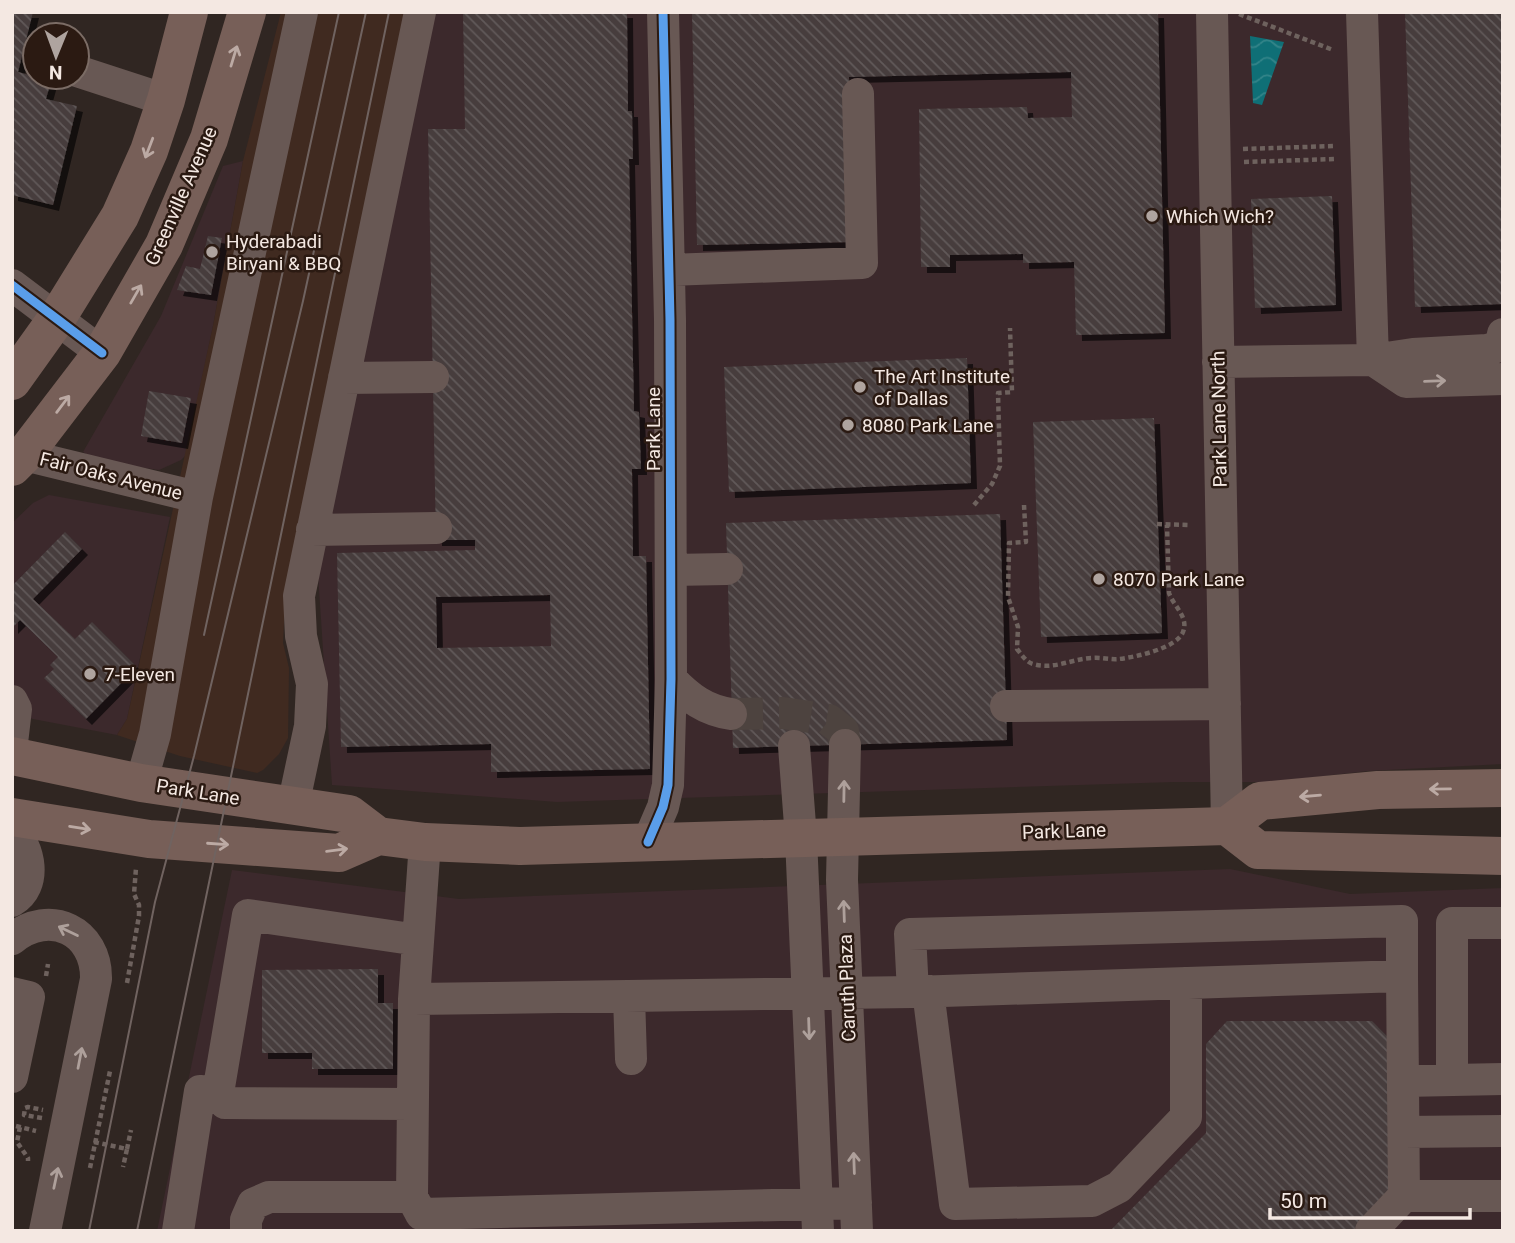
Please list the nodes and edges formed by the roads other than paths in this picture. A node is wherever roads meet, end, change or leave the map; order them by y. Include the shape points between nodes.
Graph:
1 (189, 12) edge
2 (247, 12) edge
3 (302, 12) edge
4 (420, 12) edge
5 (663, 12) edge
6 (1362, 12) edge
7 (1225, 13) edge
8 (91, 76) edge
9 (858, 94) dead end
10 (166, 100) junction
11 (669, 270) junction
12 (12, 285) edge
13 (57, 318) junction
14 (1503, 334) edge
15 (102, 353) junction
16 (1373, 360) junction
17 (1218, 362) junction
18 (16, 369) edge
19 (344, 377) junction
20 (433, 377) dead end
21 (1503, 379) edge
22 (18, 461) edge
23 (197, 497) junction
24 (436, 528) dead end
25 (312, 530) junction
26 (727, 569) dead end
27 (672, 570) junction
28 (671, 679) junction
29 (12, 701) edge
30 (1225, 704) junction
31 (1006, 706) dead end
32 (731, 714) tunnel mouth
33 (12, 743) edge
34 (845, 745) tunnel mouth
35 (794, 747) dead end
36 (12, 756) edge
37 (141, 783) junction
38 (1503, 788) edge
39 (293, 806) junction
40 (12, 817) edge
41 (1227, 826) junction
42 (12, 830) edge
43 (378, 836) junction
44 (842, 837) junction
45 (801, 838) junction
46 (425, 842) junction
47 (648, 842) junction
48 (1503, 856) edge
49 (12, 901) edge
50 (1402, 921) junction
51 (1452, 923) junction
52 (1503, 923) edge
53 (12, 939) edge
54 (418, 940) junction
55 (1402, 976) junction
56 (1186, 983) junction
57 (847, 992) junction
58 (920, 992) junction
59 (12, 993) edge
60 (807, 993) junction
61 (629, 996) junction
62 (414, 999) junction
63 (631, 1059) dead end
64 (12, 1077) edge
65 (1503, 1079) edge
66 (1403, 1080) junction
67 (1452, 1080) junction
68 (218, 1093) junction
69 (412, 1104) junction
70 (1503, 1131) edge
71 (1404, 1132) junction
72 (1404, 1196) junction
73 (1503, 1196) edge
74 (412, 1197) junction
75 (817, 1217) edge
76 (856, 1217) edge
77 (45, 1231) edge
78 (178, 1231) edge
79 (246, 1231) edge
80 (1371, 1231) edge

1 - 10 main road
15 -> 2 main road, Greenville Avenue via 164,245 204,151
3 - 23 street
4 - 19 street
5 - 11 street, Park Lane
6 - 16 street
7 - 17 street, Park Lane North
8 - 10 street
9 - 11 street via 862,263
10 -> 13 main road via 120,216
11 - 27 street, Park Lane
12 - 13 street
13 - 15 street
13 - 18 main road
14 - 16 street via 1500,344 1487,350
22 -> 15 main road, Greenville Avenue
16 - 17 street
16 -> 21 street via 1406,382
17 - 30 street, Park Lane North
19 - 20 street
19 - 25 street
22 - 23 street, Fair Oaks Avenue
23 - 37 street via 155,734
24 - 25 street
25 - 39 street via 299,596 301,636 312,684 310,726
26 - 27 street
27 - 28 street, Park Lane
28 - 32 street via 712,711
28 - 47 street, Park Lane via 668,785
29 - 33 street via 16,709
30 - 31 street
30 - 41 street, Park Lane North
44 -> 34 street, Caruth Plaza
35 - 45 street, Caruth Plaza
36 - 37 main road, Park Lane
37 - 39 main road, Park Lane
38 -> 41 main road via 1378,790 1260,801
39 - 43 main road, Park Lane via 349,814
40 -> 43 main road via 149,839 339,853
41 - 44 main road, Park Lane
41 - 48 main road via 1258,849
42 - 49 street via 29,863 27,880
43 - 46 main road, Park Lane
44 - 45 main road, Park Lane
57 -> 44 street, Caruth Plaza
45 - 47 main road, Park Lane
45 - 60 street, Caruth Plaza
46 - 47 main road, Park Lane via 520,846
46 - 54 street
50 - 51 street
50 - 55 street
50 - 58 street via 910,934
51 - 52 street
51 - 67 street
77 -> 53 street via 96,967 80,936 58,925 32,927
54 - 62 street
54 - 68 street via 248,915
55 - 56 street
55 - 66 street
56 - 58 street
56 - 58 street via 1186,1117 1119,1187 1092,1201 955,1203
57 - 58 street
57 - 60 street
76 -> 57 street, Caruth Plaza
59 - 64 street via 29,997
60 - 61 street
60 -> 75 street, Caruth Plaza
61 - 62 street
61 - 63 street
62 - 69 street
65 - 67 street
66 - 67 street
66 - 71 street
68 - 69 street via 225,1102
68 - 78 street via 200,1091
69 - 74 street
70 - 71 street
71 - 72 street
72 - 73 street
72 - 80 street
74 - 75 street via 421,1214
74 - 79 street via 269,1197 253,1204
75 - 76 street

